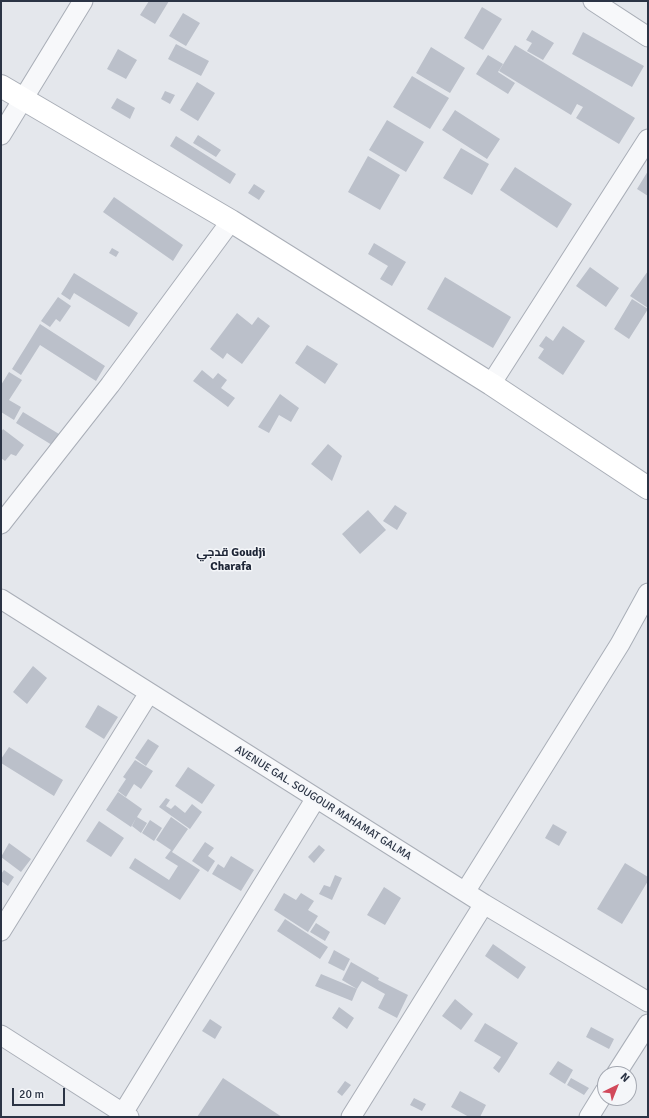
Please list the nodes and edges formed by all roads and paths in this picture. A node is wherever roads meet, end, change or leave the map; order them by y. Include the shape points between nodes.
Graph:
1 (83, 1) edge
2 (593, 1) edge
3 (648, 37) edge
4 (1, 86) edge
5 (22, 100) junction
6 (1, 135) edge
7 (648, 138) edge
8 (231, 221) junction
9 (491, 384) junction
10 (648, 488) edge
11 (1, 524) edge
12 (648, 593) edge
13 (1, 600) edge
14 (149, 693) junction
15 (316, 798) junction
16 (465, 892) junction
17 (484, 904) junction
18 (1, 931) edge
19 (648, 1002) edge
20 (648, 1024) edge
21 (1, 1035) edge
22 (621, 1066) edge
23 (597, 1104) edge
24 (126, 1115) edge
25 (350, 1117) edge
26 (589, 1117) edge

1 - 5 street
2 - 3 street
4 - 5 main road
5 - 6 street
5 - 8 main road
7 - 9 street
8 - 9 main road
8 - 11 street via 110,385
9 - 10 main road
12 - 16 street via 620,644
13 - 14 street, AVENUE GAL. SOUGOUR MAHAMAT GALMA
14 - 15 street, AVENUE GAL. SOUGOUR MAHAMAT GALMA
14 - 18 street
15 - 16 street, AVENUE GAL. SOUGOUR MAHAMAT GALMA
15 - 24 street
16 - 17 street, AVENUE GAL. SOUGOUR MAHAMAT GALMA
17 - 19 street, AVENUE GAL. SOUGOUR MAHAMAT GALMA
17 - 25 street
20 - 22 street
21 - 24 street
23 - 26 street

